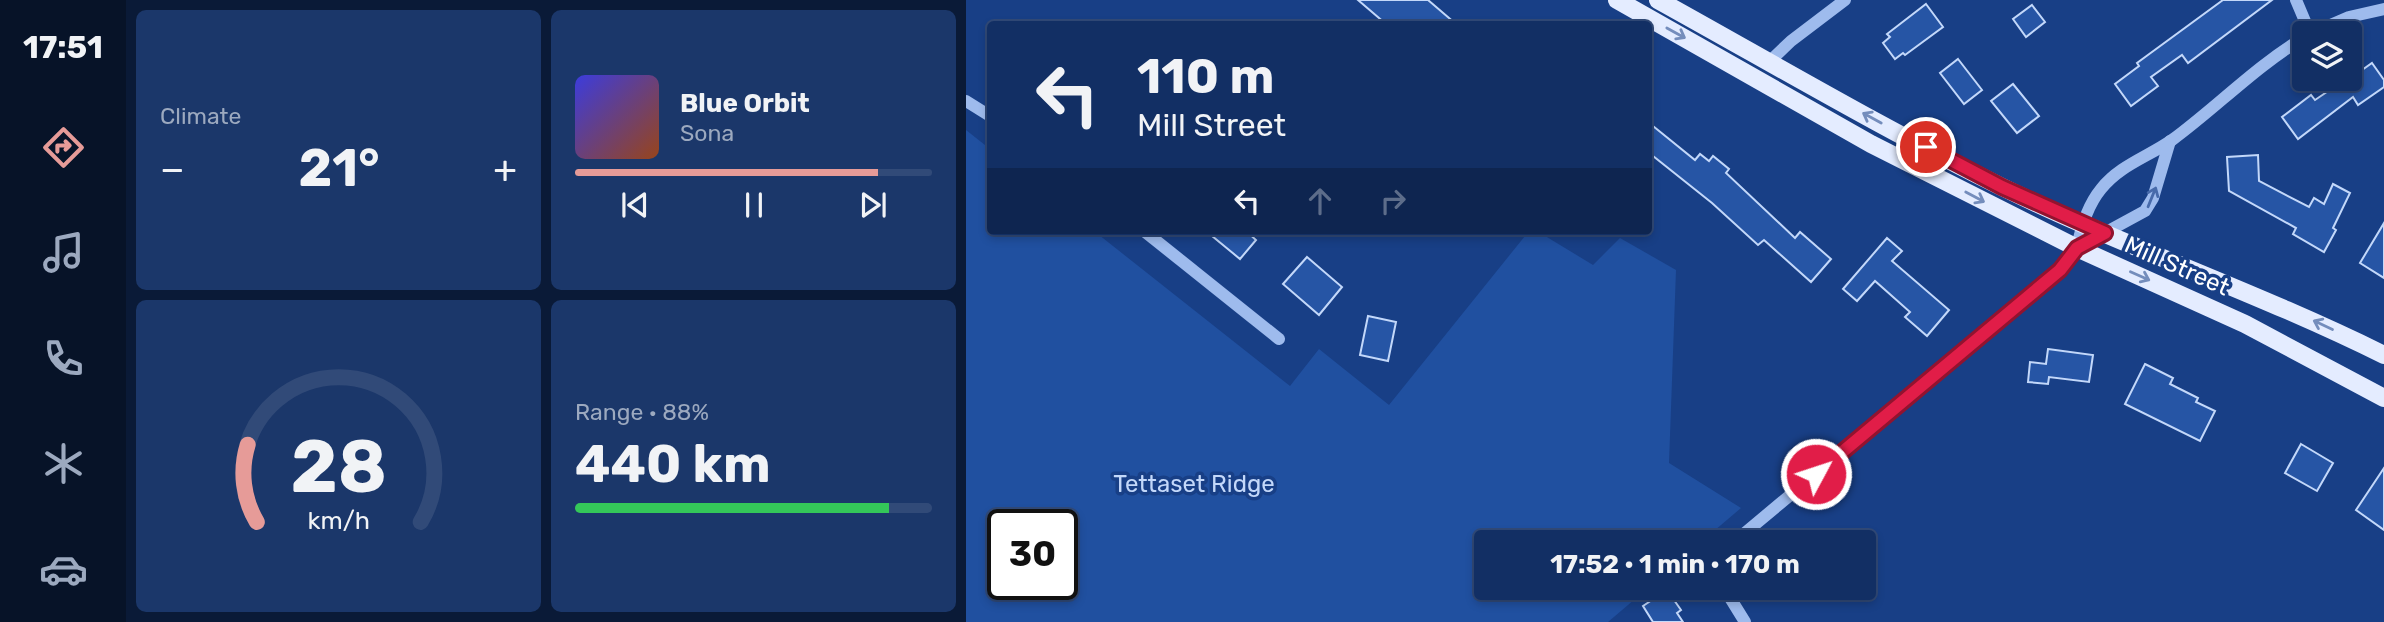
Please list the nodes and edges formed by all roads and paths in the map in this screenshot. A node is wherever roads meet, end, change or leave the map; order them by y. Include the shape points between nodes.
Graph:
1 (1616, 0) edge
2 (1658, 0) edge
3 (1845, 0) edge
4 (2296, 0) edge
5 (2384, 9) edge
6 (2306, 21) edge
7 (2340, 21) edge
8 (2292, 47) edge
9 (1770, 61) junction
10 (966, 101) edge
11 (987, 114) edge
12 (2169, 141) junction
13 (2082, 224) junction
14 (2105, 233) junction
15 (1149, 235) edge
16 (2077, 248) junction
17 (1279, 339) dead end
18 (2384, 355) edge
19 (2384, 398) edge
20 (1748, 530) edge
21 (1731, 600) edge
22 (1745, 622) edge

1 -> 16 main road, Mill Street via 1871,144
2 - 9 main road, Mill Street
3 - 9 street
4 - 6 street
5 - 7 street
8 - 12 street
13 -> 9 main road, Mill Street via 1991,181
10 - 11 street
12 - 13 street via 2109,180
14 -> 12 street via 2145,211
13 - 14 main road, Mill Street
13 - 16 street
14 - 16 street
18 -> 14 main road, Mill Street
15 - 17 street
16 -> 19 main road, Mill Street via 2245,324
16 - 20 street via 2060,270
21 - 22 street

